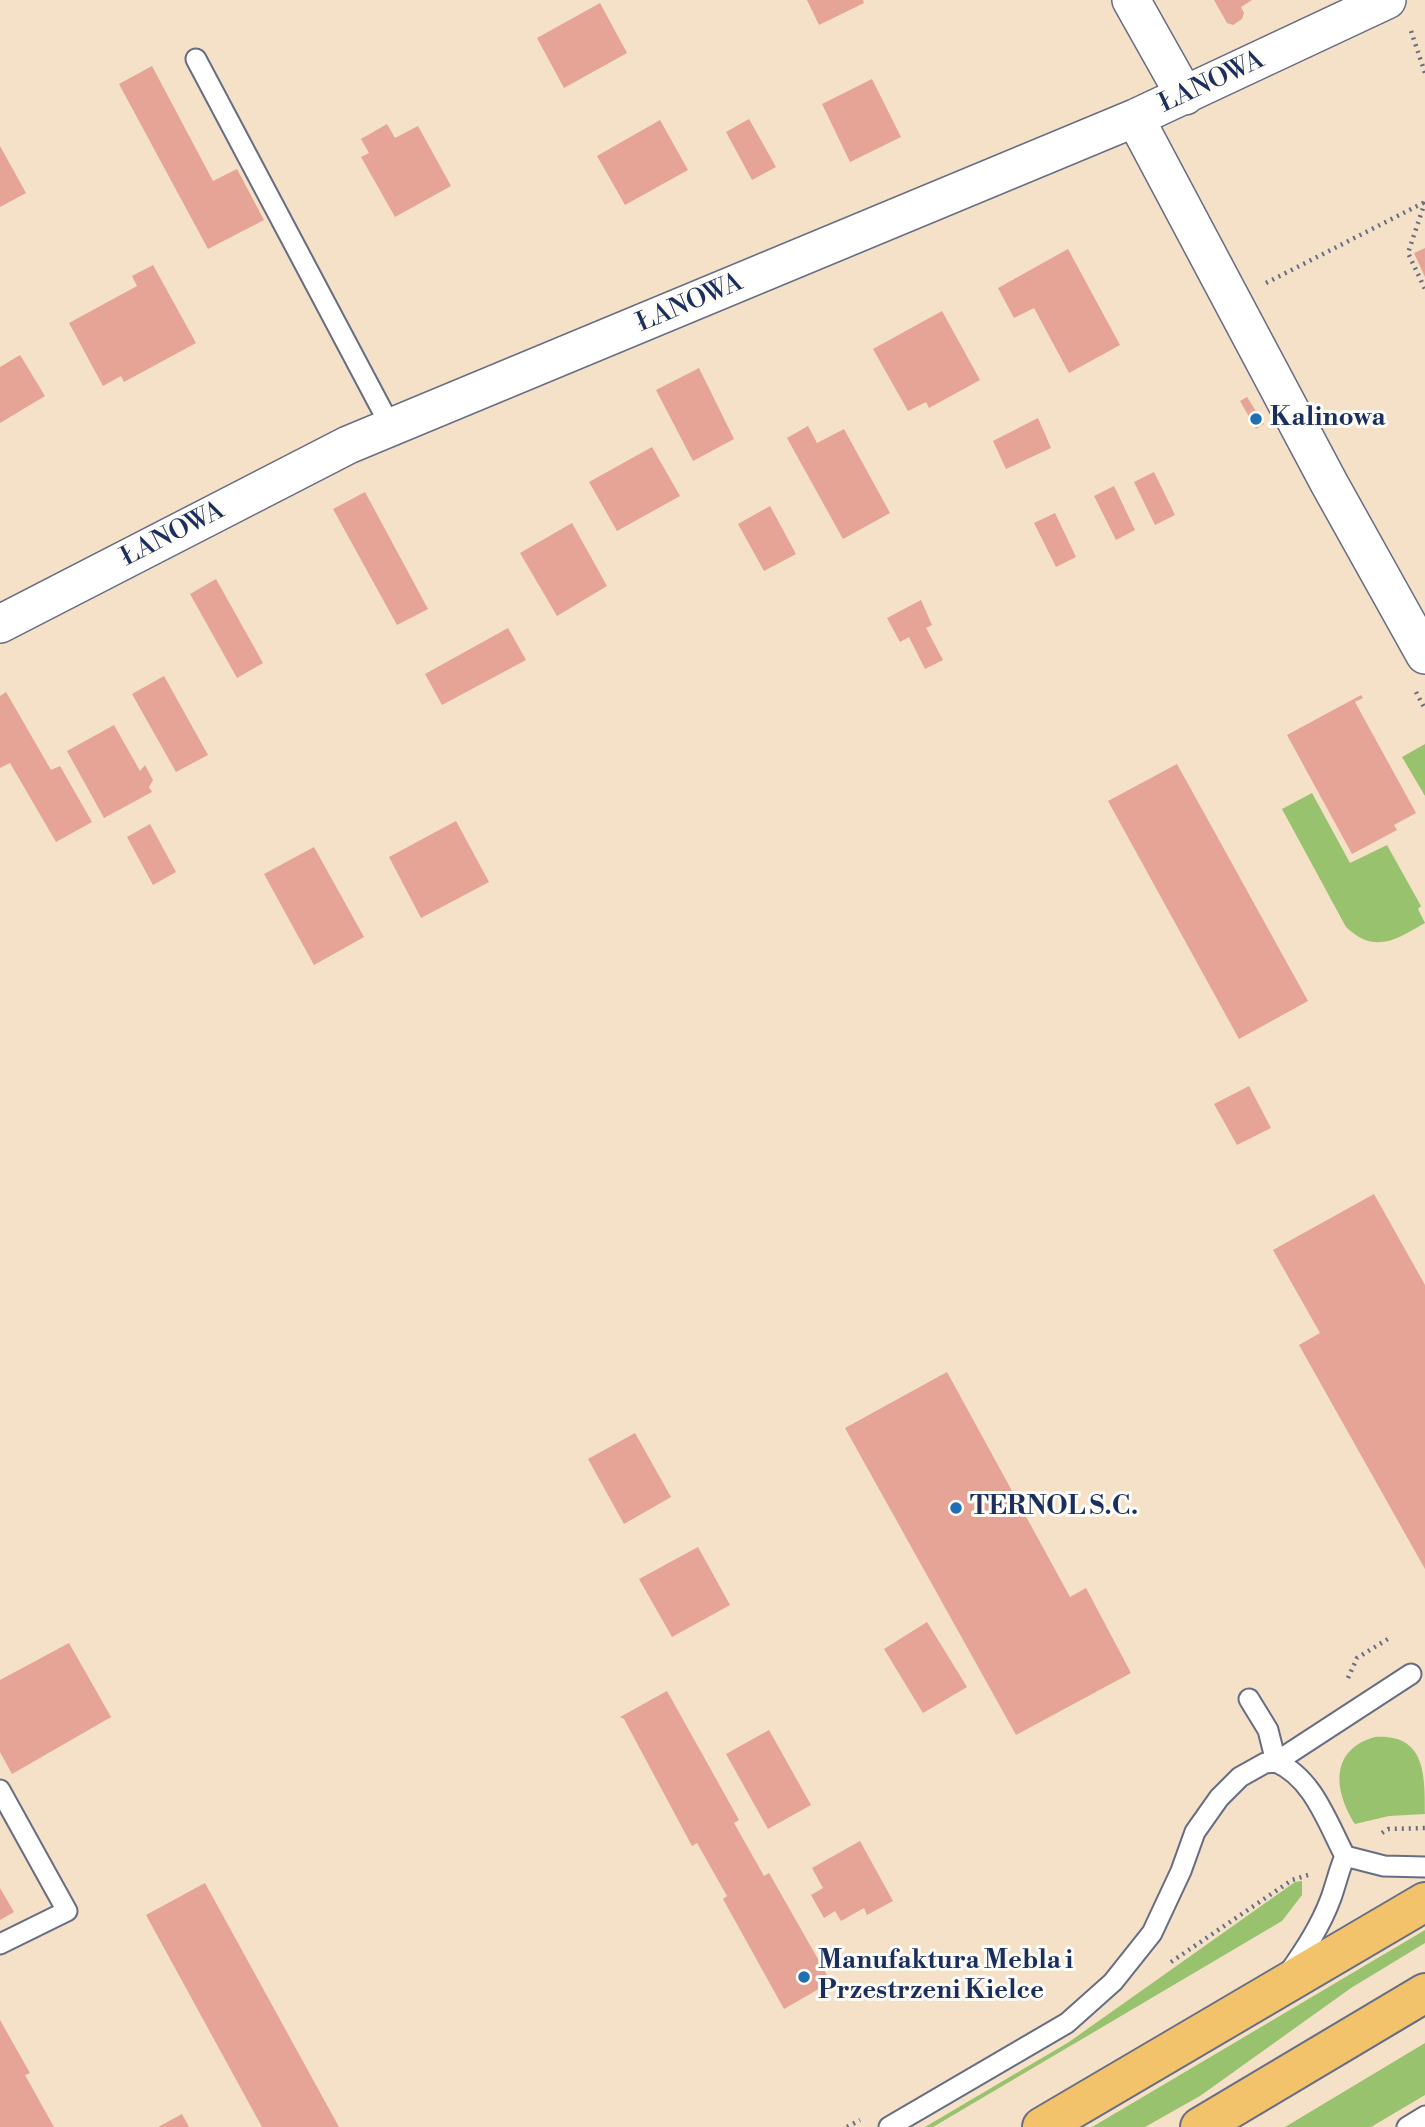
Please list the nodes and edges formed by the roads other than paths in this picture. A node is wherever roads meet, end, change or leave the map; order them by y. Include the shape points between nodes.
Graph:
1 (1131, 0) edge
2 (1387, 0) edge
3 (196, 59) dead end
4 (1185, 96) junction
5 (1135, 118) junction
6 (391, 427) junction
7 (0, 624) edge
8 (1425, 655) edge
9 (1411, 1674) dead end
10 (1249, 1699) dead end
11 (1276, 1762) junction
12 (0, 1790) edge
13 (1345, 1856) junction
14 (1425, 1867) edge
15 (1425, 1902) edge
16 (0, 1944) edge
17 (1277, 1989) junction
18 (1425, 1993) edge
19 (1425, 2116) edge
20 (889, 2127) edge
21 (1042, 2127) edge
22 (1200, 2127) edge
23 (1407, 2127) edge

1 - 4 street
2 - 4 street, ŁANOWA
3 - 6 lane
4 - 5 street, ŁANOWA
5 - 6 street, ŁANOWA
5 - 8 street
6 - 7 street, ŁANOWA
9 - 11 lane
10 - 11 lane via 1268,1730
11 - 13 lane via 1304,1783
11 - 20 lane via 1240,1777 1219,1798 1195,1832 1152,1933 1113,1982 1067,2023
12 - 16 lane via 67,1911
13 - 14 lane via 1384,1867
13 - 17 lane via 1314,1937
15 - 17 main road
17 - 21 main road
18 - 22 main road
19 - 23 lane

